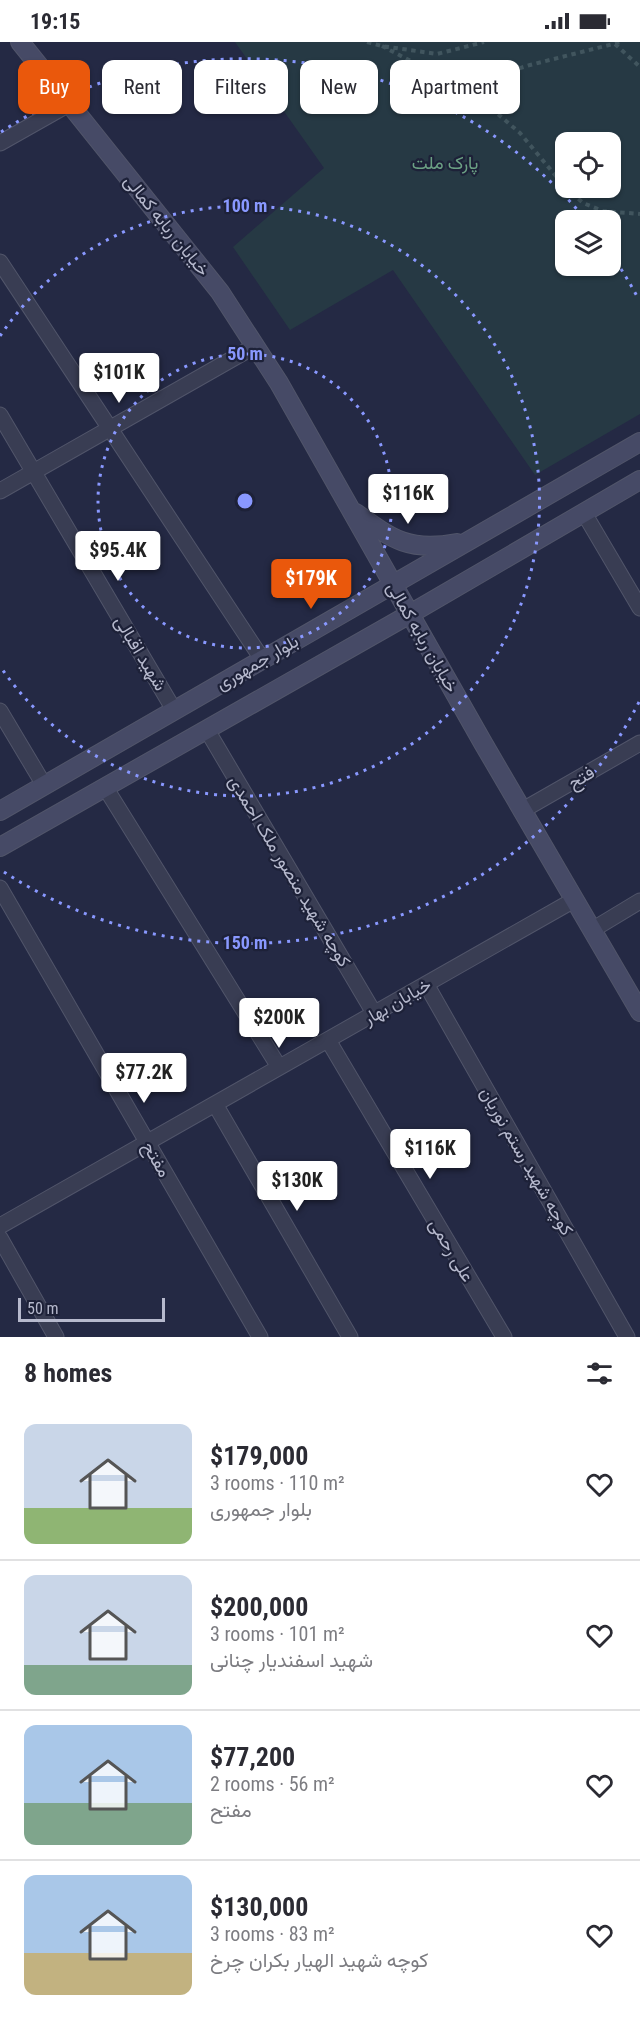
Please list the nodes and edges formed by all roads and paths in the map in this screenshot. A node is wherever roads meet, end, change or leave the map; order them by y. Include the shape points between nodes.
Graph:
1 (20, 42) edge
2 (367, 42) edge
3 (484, 42) edge
4 (621, 42) edge
5 (614, 44) junction
6 (382, 46) junction
7 (34, 60) edge
8 (408, 60) edge
9 (640, 67) edge
10 (520, 70) edge
11 (52, 114) edge
12 (77, 114) edge
13 (498, 114) edge
14 (0, 144) edge
15 (640, 214) edge
16 (0, 262) edge
17 (255, 346) junction
18 (0, 415) edge
19 (109, 428) junction
20 (640, 442) edge
21 (34, 472) junction
22 (640, 480) edge
23 (0, 491) edge
24 (350, 509) junction
25 (584, 513) junction
26 (468, 541) junction
27 (393, 584) junction
28 (640, 608) edge
29 (410, 614) junction
30 (262, 659) junction
31 (174, 710) junction
32 (0, 711) edge
33 (207, 730) junction
34 (640, 743) edge
35 (44, 785) junction
36 (105, 787) junction
37 (523, 810) junction
38 (0, 811) edge
39 (0, 847) edge
40 (0, 888) edge
41 (574, 900) junction
42 (640, 901) edge
43 (592, 930) junction
44 (426, 984) junction
45 (640, 1012) edge
46 (374, 1013) junction
47 (328, 1040) junction
48 (279, 1067) junction
49 (215, 1104) junction
50 (147, 1142) junction
51 (0, 1226) edge
52 (0, 1238) edge
53 (640, 1332) edge
54 (56, 1337) edge
55 (260, 1337) edge
56 (350, 1337) edge
57 (504, 1337) edge
58 (627, 1337) edge
59 (632, 1337) edge

1 - 7 street, خیابان ربابه کمالی
2 - 6 path
3 - 6 path via 437,54
4 - 5 path
5 - 9 path
5 - 10 path
6 - 8 path
11 - 14 street
12 - 17 street, خیابان ربابه کمالی via 220,291
13 - 15 path via 583,203 603,211
16 - 19 street
17 - 19 street
17 - 24 street, خیابان ربابه کمالی
18 - 21 street, شهید اقبالی
19 - 21 street
19 - 30 street
20 - 26 street, بلوار جمهوری
21 - 23 street
21 - 31 street, شهید اقبالی
22 - 25 street, بلوار جمهوری
24 - 26 street via 386,536 409,545 440,546
24 - 27 street, خیابان ربابه کمالی
25 - 28 street
25 - 29 street, بلوار جمهوری
26 - 27 street, بلوار جمهوری
27 - 29 street, خیابان ربابه کمالی
27 - 30 street, بلوار جمهوری
29 - 33 street, بلوار جمهوری
29 - 37 street, خیابان ربابه کمالی
30 - 31 street, بلوار جمهوری
31 - 35 street, بلوار جمهوری
32 - 35 street
33 - 36 street, بلوار جمهوری
33 - 46 street, کوچه شهید منصور ملک احمدی
34 - 37 street, فتح
35 - 38 street, بلوار جمهوری
36 - 39 street, بلوار جمهوری
36 - 48 street
37 - 41 street, خیابان ربابه کمالی
40 - 50 street, مفتح
41 - 43 street, خیابان ربابه کمالی
41 - 44 street, خیابان بهار
42 - 43 street
43 - 45 street, خیابان ربابه کمالی
44 - 46 street, خیابان بهار
44 - 58 street, کوچه شهید رستم نوریان
46 - 47 street, خیابان بهار
47 - 48 street, خیابان بهار
47 - 57 street, علی رحمی
48 - 49 street, خیابان بهار
49 - 50 street, خیابان بهار
49 - 56 street
50 - 51 street, خیابان بهار
50 - 55 street, مفتح
52 - 54 street
53 - 59 street

